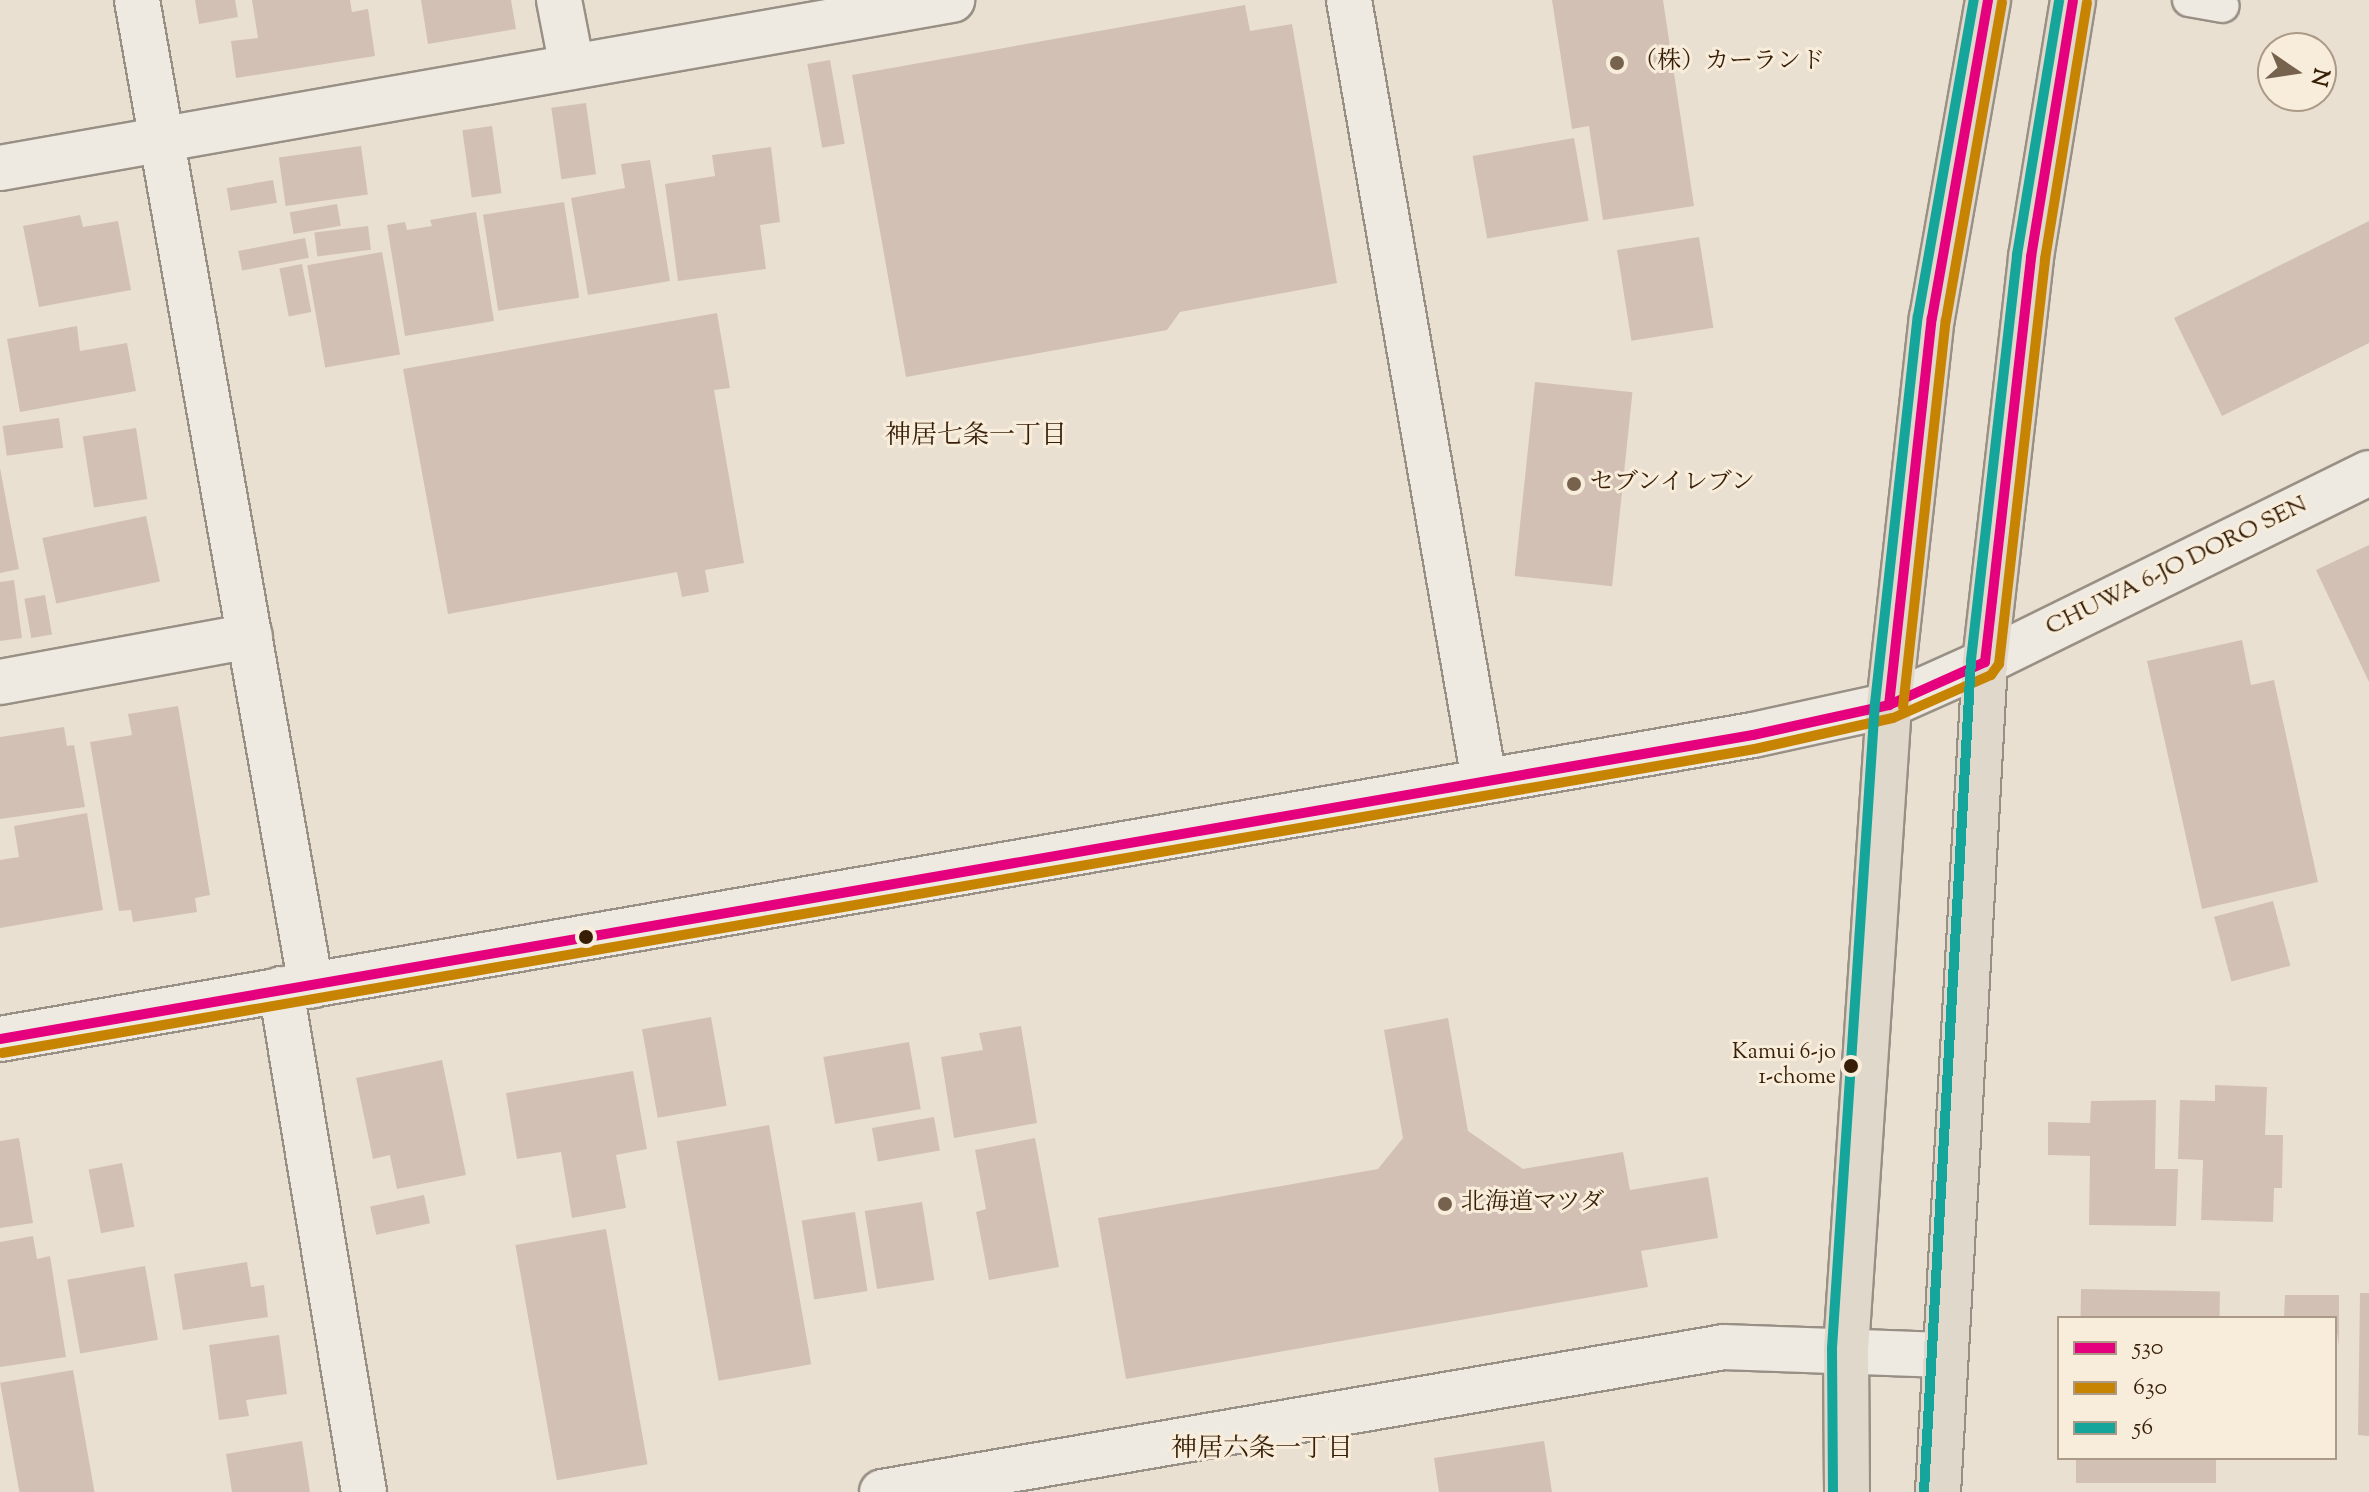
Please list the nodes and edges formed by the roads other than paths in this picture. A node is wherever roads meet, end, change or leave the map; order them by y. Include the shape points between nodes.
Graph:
1 (137, 0) edge
2 (559, 0) edge
3 (1349, 0) edge
4 (1988, 0) edge
5 (2073, 0) edge
6 (2189, 0) edge
7 (936, 1) edge
8 (2222, 6) dead end
9 (572, 67) junction
10 (161, 139) junction
11 (0, 168) edge
12 (2369, 473) edge
13 (250, 636) junction
14 (1985, 662) junction
15 (0, 682) edge
16 (1889, 705) junction
17 (1484, 780) junction
18 (296, 987) junction
19 (0, 1039) edge
20 (1846, 1349) junction
21 (1942, 1355) junction
22 (364, 1492) edge
23 (882, 1492) edge
24 (1847, 1492) edge
25 (1938, 1492) edge

1 - 10 street
2 - 9 street
3 - 17 street
4 - 16 highway via 1932,318
5 - 14 highway via 2031,257
6 - 8 lane
7 - 9 street
9 - 10 street
10 - 11 street
10 - 13 street
12 - 14 street, CHUWA 6-JO DORO SEN
13 - 15 street
13 - 18 street
14 - 16 street, CHUWA 6-JO DORO SEN
14 - 21 highway
16 - 17 street, CHUWA 6-JO DORO SEN via 1753,735
16 - 20 highway
17 - 18 street, CHUWA 6-JO DORO SEN
18 - 19 street, CHUWA 6-JO DORO SEN
18 - 22 street
20 - 21 street
20 - 23 street via 1724,1347
20 - 24 highway
21 - 25 highway

